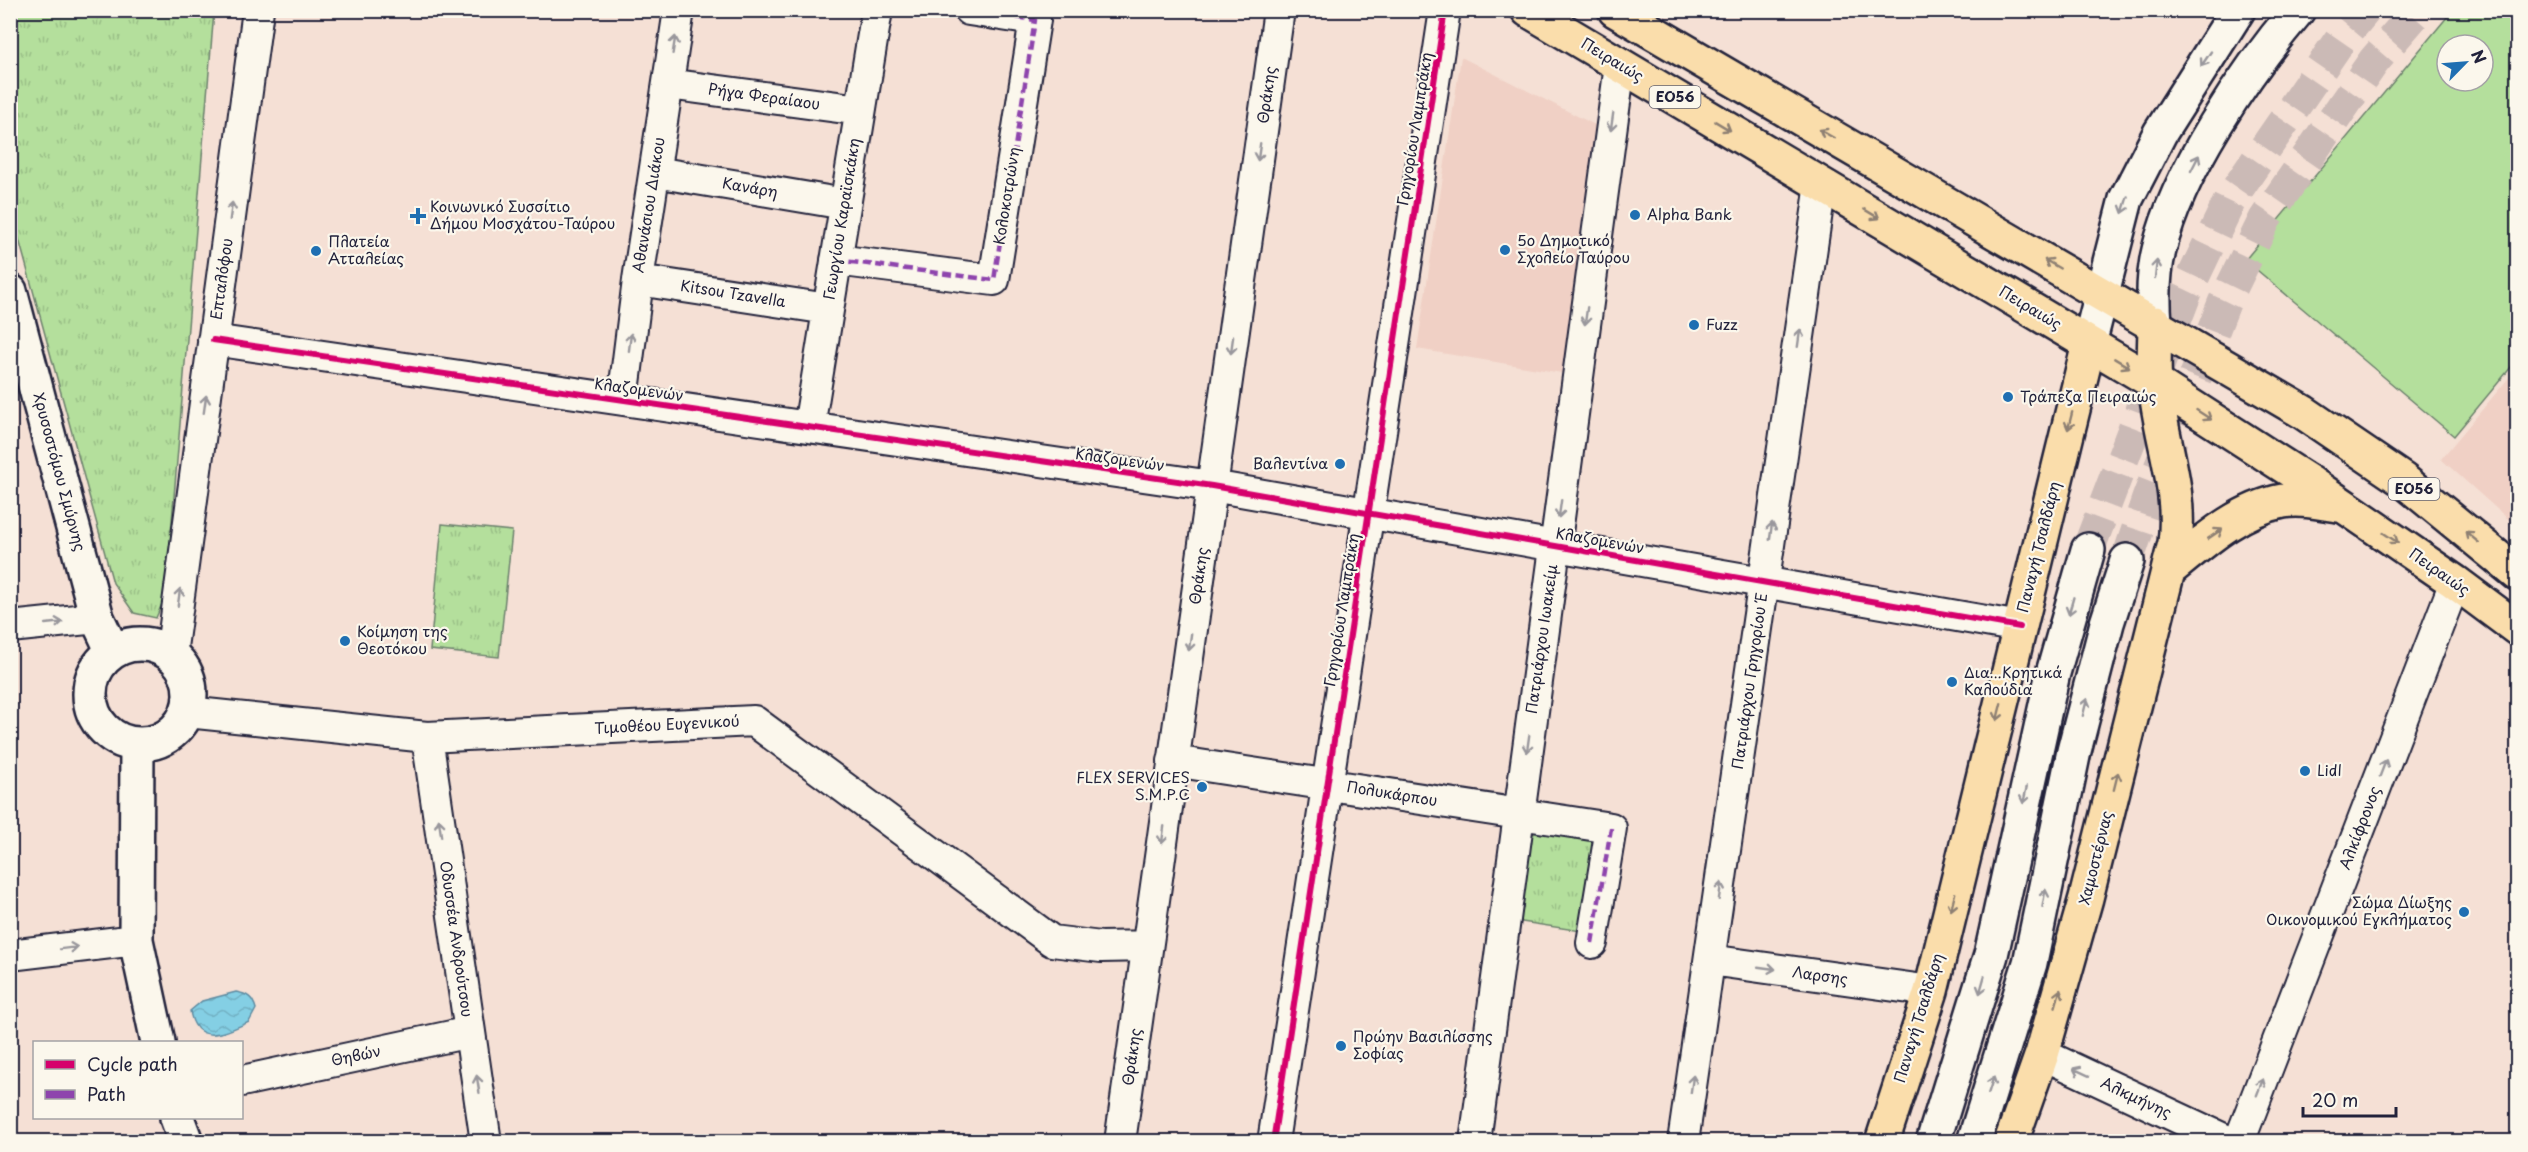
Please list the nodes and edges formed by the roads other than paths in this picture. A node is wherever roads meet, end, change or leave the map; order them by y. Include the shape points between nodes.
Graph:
1 (258, 10) edge
2 (679, 10) edge
3 (877, 10) edge
4 (969, 10) edge
5 (1279, 10) edge
6 (1445, 10) edge
7 (1528, 10) edge
8 (1615, 10) edge
9 (2238, 10) edge
10 (2298, 10) edge
11 (1620, 64) junction
12 (668, 84) junction
13 (860, 110) junction
14 (655, 172) junction
15 (1821, 184) junction
16 (845, 204) junction
17 (836, 260) junction
18 (638, 279) junction
19 (2102, 293) junction
20 (12, 305) edge
21 (828, 309) junction
22 (2155, 323) junction
23 (213, 340) junction
24 (2090, 344) junction
25 (2155, 383) junction
26 (623, 400) junction
27 (809, 427) junction
28 (1212, 486) junction
29 (2342, 506) junction
30 (1369, 513) junction
31 (1555, 546) junction
32 (2088, 550) tunnel mouth
33 (2127, 561) tunnel mouth
34 (2169, 570) junction
35 (2517, 574) edge
36 (1764, 582) junction
37 (2455, 582) junction
38 (97, 618) junction
39 (10, 627) edge
40 (2020, 627) junction
41 (2517, 629) edge
42 (113, 652) junction
43 (171, 655) junction
44 (187, 712) junction
45 (427, 737) junction
46 (137, 744) junction
47 (1173, 761) junction
48 (1328, 783) junction
49 (1519, 814) junction
50 (136, 940) junction
51 (1592, 943) dead end
52 (1148, 946) junction
53 (10, 955) edge
54 (1710, 960) junction
55 (1931, 991) junction
56 (470, 1032) junction
57 (158, 1041) edge
58 (2042, 1054) junction
59 (243, 1081) edge
60 (177, 1119) edge
61 (186, 1142) edge
62 (486, 1142) edge
63 (1120, 1142) edge
64 (1273, 1142) edge
65 (1475, 1142) edge
66 (1683, 1142) edge
67 (1882, 1142) edge
68 (1933, 1142) edge
69 (1974, 1142) edge
70 (2011, 1142) edge
71 (2230, 1142) edge
72 (2239, 1142) edge

23 -> 1 street, Επταλόφου
12 -> 2 street, Αθανάσιου Διάκου
3 - 13 street, Γεωργίου Καραϊσκάκη
4 - 17 street, Κολοκοτρώνη via 1035,20 994,280
5 -> 28 street, Θράκης
6 - 30 street, Γρηγορίου Λαμπράκη
7 - 11 main road, Πειραιώς / ΕΟ56
19 -> 8 main road, ΕΟ56
9 -> 19 street, Παναγή Τσαλδάρη via 2194,76 2126,199
22 -> 10 street via 2153,297 2158,252 2169,215 2239,87
11 -> 15 main road, Πειραιώς / ΕΟ56
11 -> 31 street, Πατριάρχου Ιωακείμ
12 - 13 street, Ρήγα Φεραίαου
12 - 14 street, Αθανάσιου Διάκου
13 - 16 street, Γεωργίου Καραϊσκάκη
14 - 16 street, Κανάρη
14 - 18 street, Αθανάσιου Διάκου
15 -> 24 main road, Πειραιώς / ΕΟ56
36 -> 15 street, Πατριάρχου Γρηγορίου Ε΄
16 - 17 street, Γεωργίου Καραϊσκάκη
17 - 21 street, Γεωργίου Καραϊσκάκη
18 - 21 street, Kitsou Tzavella
26 -> 18 street, Αθανάσιου Διάκου
19 - 22 main road, ΕΟ56
19 - 24 street, Παναγή Τσαλδάρη
20 - 38 street, Χρυσοστόμου Σμύρνης
21 - 27 street, Γεωργίου Καραϊσκάκη
22 - 25 main road, Χαμοστέρνας
35 -> 22 main road, ΕΟ56 via 2357,446
23 - 26 street, Κλαζομενών
43 -> 23 street, Επταλόφου
24 -> 25 main road, Πειραιώς / ΕΟ56
24 -> 40 main road, Παναγή Τσαλδάρη
25 -> 29 main road, Πειραιώς / ΕΟ56
25 - 34 main road, Χαμοστέρνας via 2178,520
26 - 27 street, Κλαζομενών
27 - 28 street, Κλαζομενών
28 - 30 street, Κλαζομενών
28 -> 47 street, Θράκης
34 -> 29 main road via 2202,543 2258,509 2302,500
29 -> 37 main road, Πειραιώς / ΕΟ56
30 - 31 street, Κλαζομενών
30 - 48 street, Γρηγορίου Λαμπράκη
31 - 36 street, Κλαζομενών
31 -> 49 street, Πατριάρχου Ιωακείμ
32 -> 68 street via 2050,684 1991,955
69 -> 33 street via 2030,963 2074,751
58 -> 34 main road, Χαμοστέρνας
36 - 40 street, Κλαζομενών
54 -> 36 street, Πατριάρχου Γρηγορίου Ε΄
37 - 41 main road, Πειραιώς / ΕΟ56
72 -> 37 street, Αλκίφρονος
39 -> 38 street
38 - 42 street, Χρυσοστόμου Σμύρνης
40 -> 55 main road, Παναγή Τσαλδάρη
42 - 43 street via 142,644
42 - 46 street via 91,680 94,715 104,730 119,740
43 - 44 street via 182,666 188,681
44 - 45 street, Τιμοθέου Ευγενικού
44 - 46 street via 167,736 153,743
45 - 52 street, Τιμοθέου Ευγενικού via 754,721 1052,941 1101,947
56 -> 45 street, Οδυσσέα Ανδρούτσου
46 - 50 street
47 - 48 street, Πολυκάρπου
47 -> 52 street, Θράκης
48 - 49 street, Πολυκάρπου
48 - 64 street, Γρηγορίου Λαμπράκη
49 - 51 street, Πολυκάρπου via 1611,828
49 - 65 street, Πατριάρχου Ιωακείμ
53 -> 50 street
50 - 57 street
52 - 63 street, Θράκης
54 -> 55 street, Λαρσης
66 -> 54 street, Πατριάρχου Γρηγορίου Ε΄
55 - 67 main road, Παναγή Τσαλδάρη
56 - 59 street, Θηβών
62 -> 56 street, Οδυσσέα Ανδρούτσου
58 - 70 main road, Χαμοστέρνας
71 -> 58 street, Αλκμήνης
60 - 61 street

